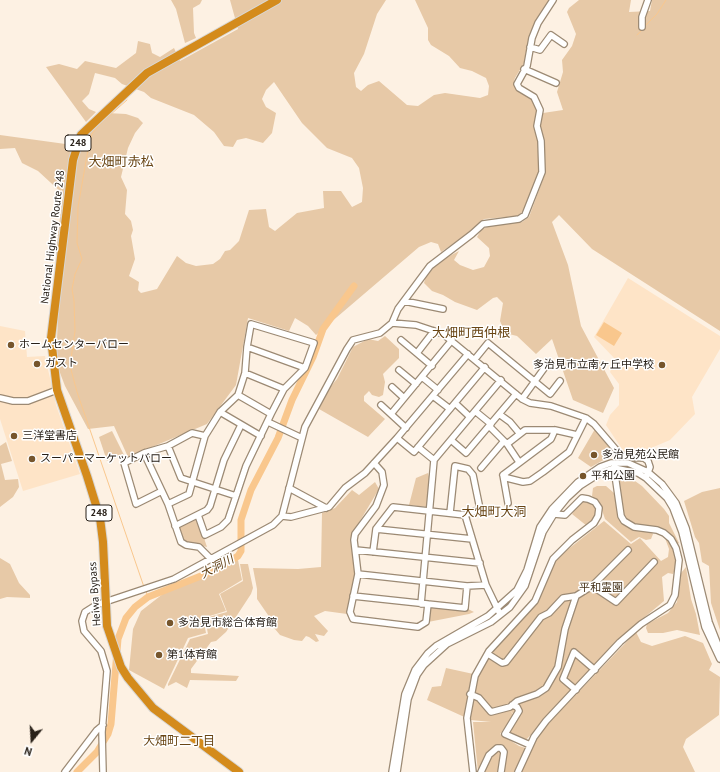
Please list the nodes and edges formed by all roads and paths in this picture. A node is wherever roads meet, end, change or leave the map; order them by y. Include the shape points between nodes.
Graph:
1 (278, 0) edge
2 (553, 0) edge
3 (648, 0) edge
4 (642, 26) dead end
5 (564, 44) dead end
6 (530, 47) junction
7 (524, 70) junction
8 (556, 83) dead end
9 (404, 300) junction
10 (443, 308) dead end
11 (392, 322) junction
12 (434, 331) junction
13 (401, 340) dead end
14 (452, 340) junction
15 (247, 347) junction
16 (417, 353) junction
17 (468, 354) junction
18 (475, 359) junction
19 (548, 364) dead end
20 (432, 366) junction
21 (485, 367) junction
22 (305, 368) junction
23 (399, 370) dead end
24 (245, 373) junction
25 (422, 377) junction
26 (501, 380) junction
27 (560, 381) dead end
28 (535, 382) junction
29 (416, 384) junction
30 (392, 387) dead end
31 (284, 389) junction
32 (57, 390) junction
33 (438, 390) junction
34 (516, 394) junction
35 (238, 395) junction
36 (433, 396) junction
37 (0, 398) edge
38 (404, 398) junction
39 (522, 399) junction
40 (455, 403) junction
41 (381, 405) dead end
42 (450, 409) junction
43 (475, 411) junction
44 (220, 412) junction
45 (271, 414) junction
46 (391, 414) junction
47 (499, 414) junction
48 (470, 417) junction
49 (586, 418) junction
50 (268, 422) junction
51 (241, 424) junction
52 (490, 425) junction
53 (406, 428) junction
54 (555, 430) junction
55 (520, 434) junction
56 (577, 435) junction
57 (206, 436) junction
58 (261, 436) junction
59 (302, 438) junction
60 (397, 438) junction
61 (451, 440) junction
62 (506, 443) junction
63 (168, 446) junction
64 (418, 447) junction
65 (144, 453) junction
66 (434, 460) junction
67 (519, 462) junction
68 (374, 463) junction
69 (481, 468) dead end
70 (614, 468) junction
71 (503, 475) junction
72 (647, 475) junction
73 (192, 482) junction
74 (289, 488) junction
75 (215, 489) junction
76 (162, 491) junction
77 (236, 496) junction
78 (508, 503) dead end
79 (168, 504) junction
80 (326, 508) junction
81 (430, 510) junction
82 (450, 513) junction
83 (554, 514) junction
84 (198, 515) junction
85 (465, 515) junction
86 (282, 516) junction
87 (175, 526) junction
88 (376, 528) junction
89 (428, 534) junction
90 (472, 539) junction
91 (356, 550) junction
92 (628, 550) dead end
93 (373, 552) junction
94 (425, 557) junction
95 (211, 559) junction
96 (654, 562) dead end
97 (480, 563) junction
98 (358, 574) junction
99 (422, 582) junction
100 (486, 585) junction
101 (467, 586) junction
102 (592, 586) junction
103 (353, 596) junction
104 (576, 596) junction
105 (105, 602) junction
106 (421, 604) junction
107 (428, 604) junction
108 (499, 612) junction
109 (720, 650) edge
110 (488, 654) junction
111 (720, 659) edge
112 (594, 670) junction
113 (576, 690) junction
114 (470, 694) junction
115 (512, 705) junction
116 (103, 725) junction
117 (530, 745) junction
118 (65, 772) edge
119 (103, 772) edge
120 (239, 772) edge
121 (392, 772) edge
122 (397, 772) edge
123 (473, 772) edge
124 (481, 772) edge
125 (501, 772) edge
126 (518, 772) edge

1 - 32 highway, National Highway Route 248 / 248 via 147,73 81,135 73,160 51,338
2 - 6 street via 538,23
3 - 4 street via 642,17
5 - 6 street via 551,35 540,50
6 - 7 street
7 - 8 street
7 - 9 street via 517,84 519,88 534,96 540,106 537,126 541,141 542,166 540,179 524,215 483,224 430,266
9 - 10 street
9 - 11 street
11 - 12 street via 416,325
11 - 59 street via 380,333 353,340 305,427
12 - 14 street
12 - 16 street
13 - 16 street
14 - 17 street
14 - 20 street
15 - 22 street
15 - 22 street via 251,324 303,338 314,342
15 - 24 street
16 - 20 street
17 - 18 street
17 - 33 street
18 - 21 street
18 - 28 street via 488,343
19 - 28 street
20 - 25 street
21 - 26 street
21 - 40 street
22 - 31 street
23 - 29 street
24 - 31 street
24 - 35 street
25 - 29 street
25 - 33 street
26 - 34 street
26 - 43 street
27 - 28 street via 550,394
28 - 39 street
29 - 38 street
30 - 38 street
31 - 45 street
32 - 37 street via 28,401
32 - 105 highway, Heiwa Bypass / 248 via 100,518
33 - 36 street
34 - 39 street
34 - 47 street
35 - 44 street
35 - 45 street
36 - 42 street
36 - 53 street
38 - 46 street
39 - 49 street
40 - 42 street
40 - 48 street
41 - 46 street
42 - 64 street
43 - 48 street
43 - 52 street
44 - 51 street
44 - 57 street
45 - 50 street
46 - 53 street
47 - 52 street
47 - 55 street
48 - 61 street
49 - 56 street
49 - 72 street via 625,457 644,458 648,461 650,467
50 - 58 street
50 - 59 street
51 - 58 street
51 - 75 street via 224,460
52 - 61 street via 466,454
52 - 62 street
53 - 60 street
54 - 55 street via 525,430
54 - 56 street
54 - 67 street via 551,439
55 - 62 street
56 - 71 street via 570,452 530,481 515,481
57 - 63 street via 192,433
57 - 73 street
58 - 77 street via 246,466
59 - 74 street
60 - 64 street via 414,452
60 - 68 street
61 - 66 street
62 - 67 street
62 - 69 street
63 - 65 street
63 - 73 street via 181,478
64 - 66 street
65 - 76 street
65 - 76 street via 124,462 136,504
66 - 81 street
67 - 71 street
68 - 80 street via 358,479 344,488
68 - 91 street via 382,472 384,485 376,506 355,534
70 - 72 street
70 - 83 street via 602,472 580,486
70 - 112 street via 624,521 634,527 657,530 671,538 676,548 678,570 675,595 670,605 641,624
71 - 78 street
72 - 108 street via 628,463 611,463 600,467 559,499 545,518 523,581
72 - 109 street via 662,484 671,494 682,514 708,622
72 - 111 street via 667,498 678,518 705,627
73 - 75 street
73 - 79 street via 189,494
74 - 80 street
74 - 86 street
75 - 77 street
75 - 84 street via 210,506
76 - 79 street
77 - 84 street via 228,520 221,527 205,535
79 - 87 street
80 - 86 street via 291,517
81 - 82 street
81 - 88 street via 393,506
81 - 89 street
82 - 85 street
82 - 85 street via 456,466 468,469 473,475 480,509
83 - 108 street via 543,532 525,586 510,607
83 - 110 street via 565,515 582,498 594,502 599,508 594,523 553,559 535,601
84 - 87 street
85 - 90 street
86 - 95 street via 273,525
87 - 95 street via 181,542 199,548
88 - 89 street
88 - 93 street
89 - 90 street
89 - 94 street
90 - 97 street
91 - 93 street
91 - 98 street
92 - 102 street
93 - 94 street
94 - 97 street
94 - 99 street
95 - 105 street via 190,572
96 - 102 street via 616,602
97 - 100 street
98 - 99 street
98 - 103 street
99 - 101 street
99 - 106 street
100 - 101 street
100 - 108 street
101 - 107 street via 465,608
102 - 104 street
103 - 106 street
103 - 107 street via 350,612 353,619 418,627 426,622
104 - 110 street via 562,598 549,613 541,617 506,662 502,663
104 - 115 street via 553,678 546,688 537,694
105 - 116 street via 85,612 82,621 86,635 101,651 107,671
105 - 120 highway, Heiwa Bypass / 248 via 107,626 128,678 153,708
106 - 107 street
108 - 121 street via 436,646 415,670 404,700
108 - 122 street via 438,650 417,675 408,699
110 - 114 street via 475,676
112 - 113 street
112 - 113 street via 574,652 563,679
113 - 117 street via 546,721
114 - 115 street via 479,698 491,712 501,711
114 - 123 street via 467,723
115 - 117 street via 520,711 506,734
116 - 118 street
116 - 119 street
117 - 126 street
124 - 125 street via 489,755 497,748 504,752

